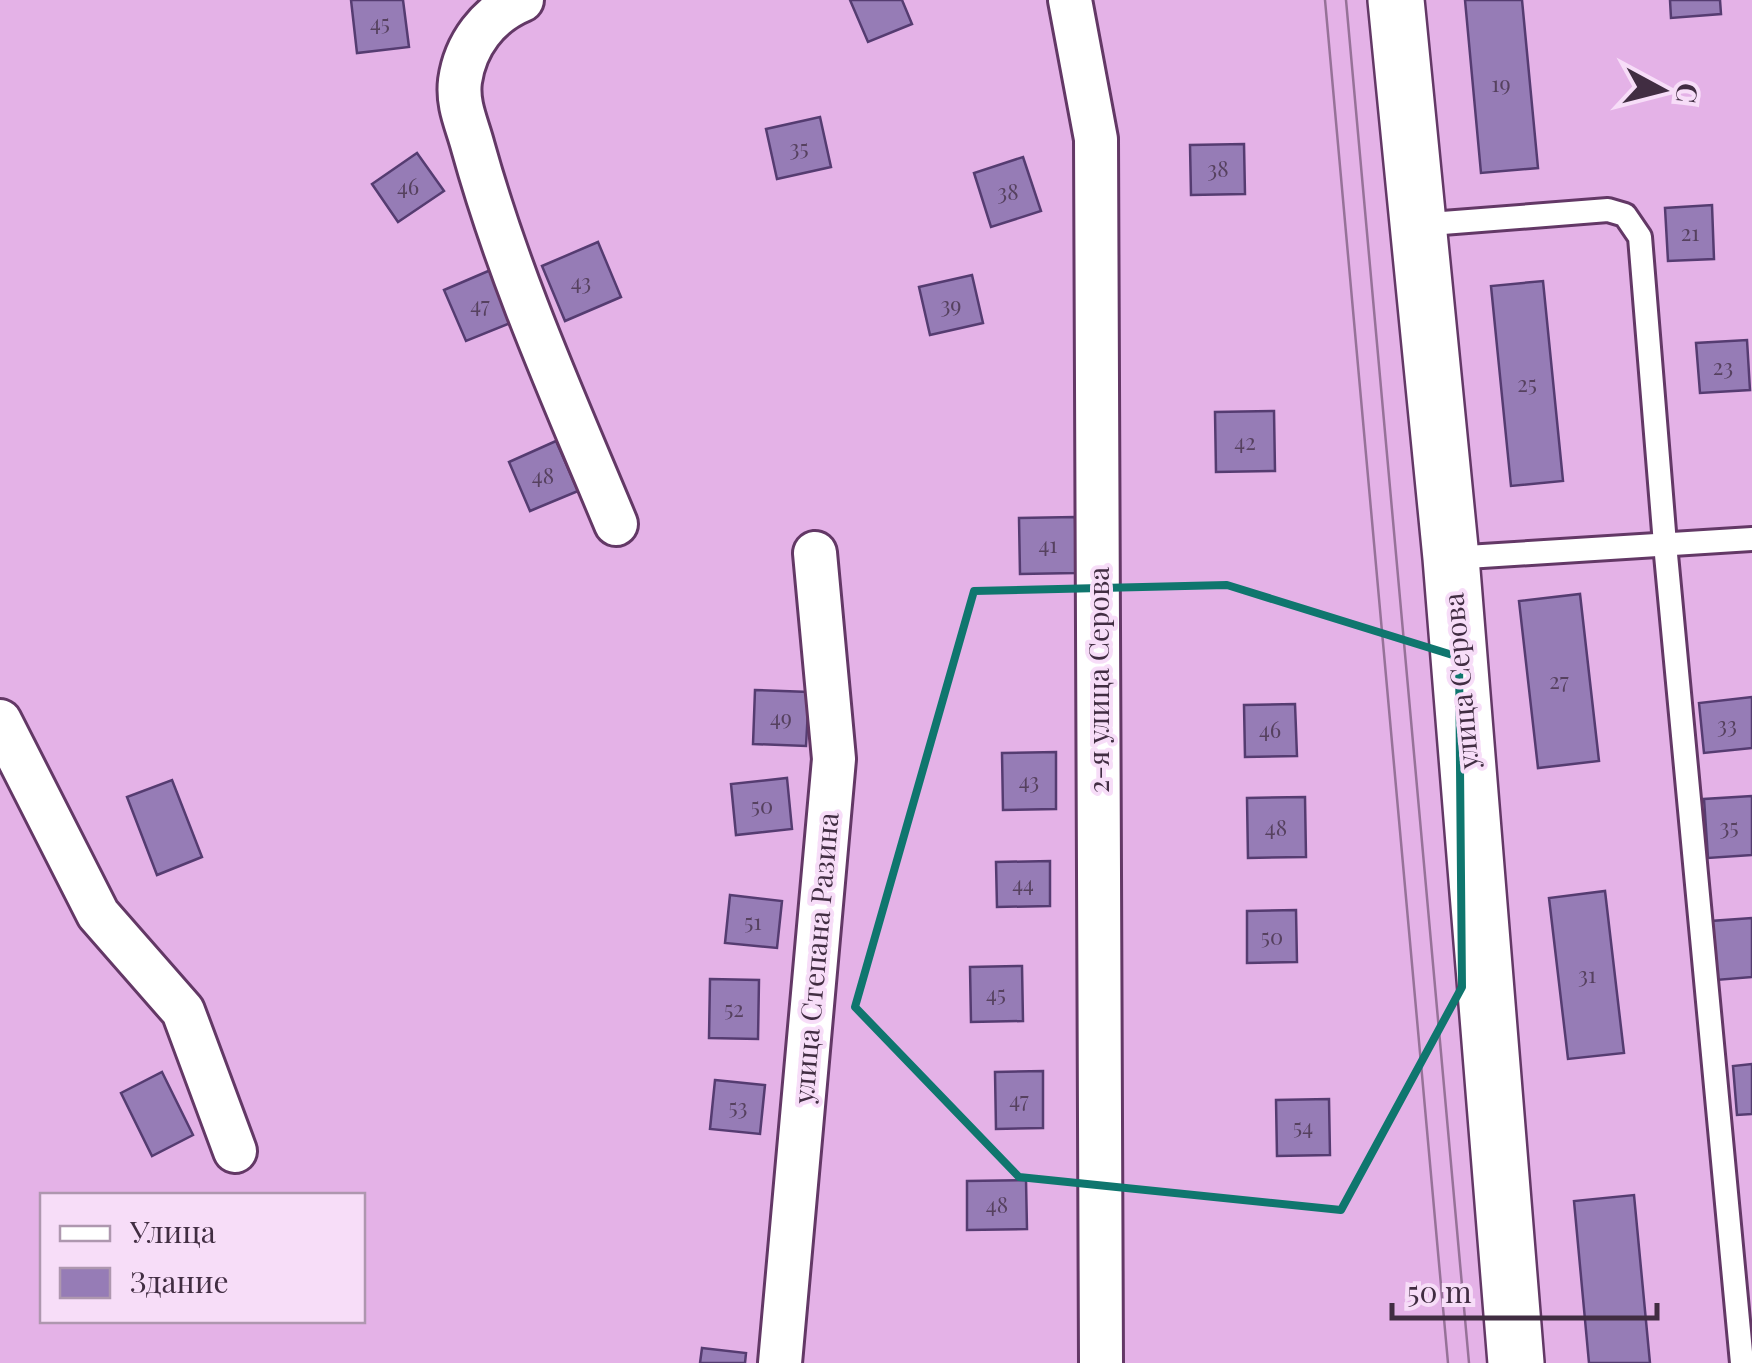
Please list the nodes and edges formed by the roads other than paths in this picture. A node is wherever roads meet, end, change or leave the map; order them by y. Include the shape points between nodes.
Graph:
1 (522, 0) edge
2 (1070, 0) edge
3 (1396, 0) edge
4 (1416, 224) junction
5 (616, 524) dead end
6 (1752, 539) edge
7 (1664, 544) junction
8 (815, 553) dead end
9 (1451, 558) junction
10 (0, 721) edge
11 (235, 1151) dead end
12 (780, 1363) edge
13 (1101, 1363) edge
14 (1516, 1363) edge
15 (1742, 1363) edge

1 - 5 street via 492,18 476,38 464,63 460,107 506,260
2 - 13 street, 2-я улица Серова via 1096,156
3 - 4 main road, улица Серова
4 - 7 lane via 1608,210 1625,215 1640,237
4 - 9 main road, улица Серова
6 - 7 lane
7 - 9 lane
7 - 15 lane
8 - 12 street, улица Степана Разина via 834,760
9 - 14 main road, улица Серова
10 - 11 street via 98,914 183,1011

